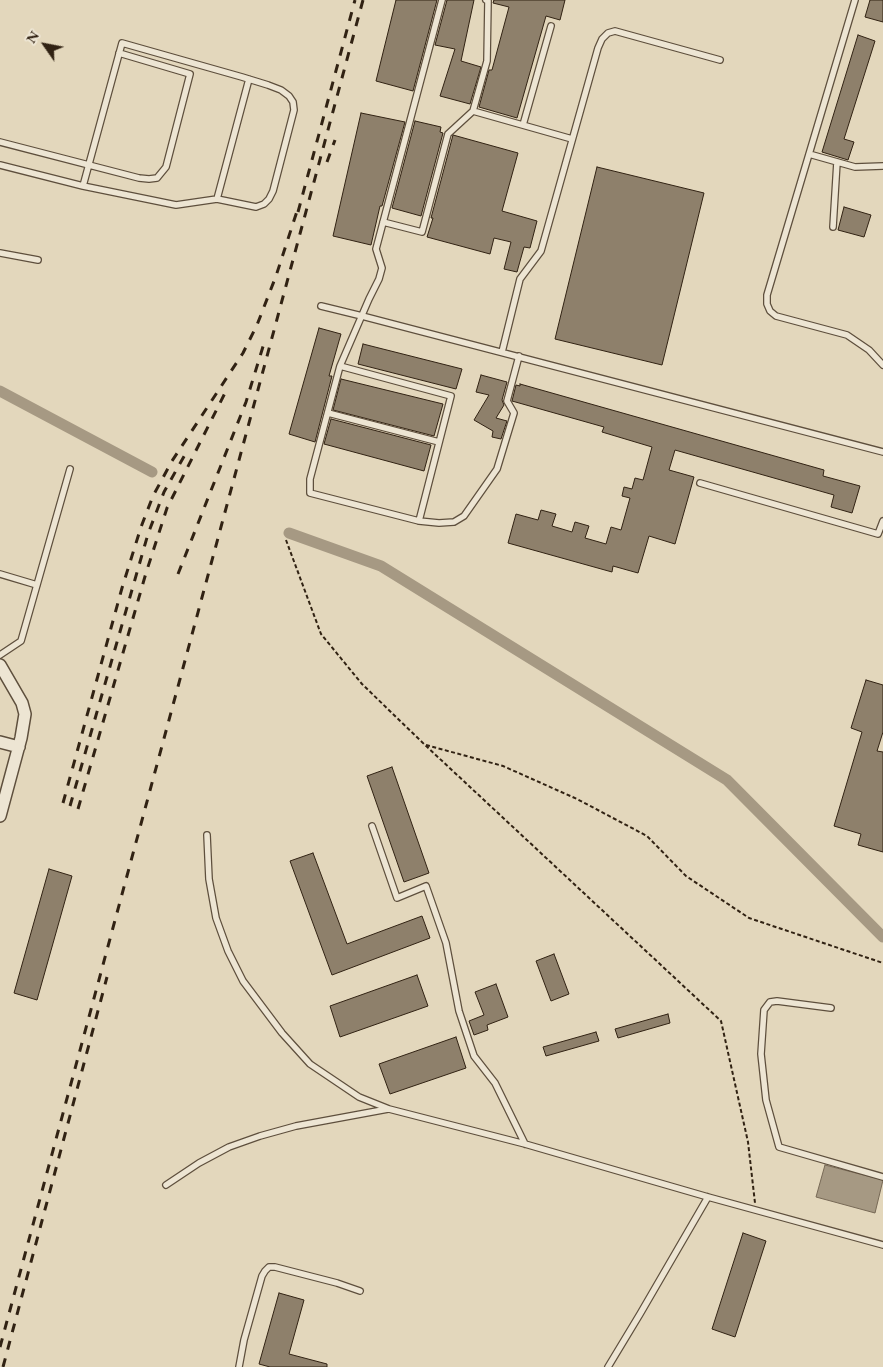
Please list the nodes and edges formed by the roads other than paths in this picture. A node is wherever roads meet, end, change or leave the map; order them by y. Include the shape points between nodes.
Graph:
1 (442, 0) edge
2 (486, 0) edge
3 (855, 0) edge
4 (551, 26) dead end
5 (119, 53) junction
6 (720, 60) dead end
7 (249, 79) junction
8 (473, 111) junction
9 (523, 125) junction
10 (572, 139) junction
11 (0, 142) edge
12 (809, 154) junction
13 (837, 162) junction
14 (0, 165) edge
15 (88, 165) junction
16 (883, 166) edge
17 (83, 186) junction
18 (217, 199) junction
19 (383, 222) junction
20 (833, 227) dead end
21 (0, 253) edge
22 (38, 260) dead end
23 (321, 306) dead end
24 (362, 316) junction
25 (502, 352) junction
26 (519, 356) junction
27 (883, 365) edge
28 (340, 366) junction
29 (328, 413) junction
30 (439, 442) junction
31 (883, 452) edge
32 (70, 469) dead end
33 (700, 483) dead end
34 (883, 520) edge
35 (419, 521) junction
36 (0, 574) edge
37 (37, 585) junction
38 (0, 655) edge
39 (0, 665) edge
40 (0, 742) edge
41 (19, 747) junction
42 (0, 816) edge
43 (372, 826) dead end
44 (207, 834) dead end
45 (831, 1008) dead end
46 (389, 1109) junction
47 (525, 1144) junction
48 (883, 1177) edge
49 (166, 1185) dead end
50 (708, 1197) junction
51 (883, 1245) edge
52 (360, 1291) dead end
53 (240, 1367) edge
54 (608, 1367) edge

1 - 19 lane
2 - 8 lane via 487,61
3 - 12 lane
4 - 9 lane
5 - 7 lane via 122,43
5 - 15 lane
5 - 15 lane via 190,74 166,167 157,178 149,179
6 - 10 lane via 615,31 608,33 598,48
7 - 18 lane
7 - 18 lane via 280,90 294,102 276,182 269,199 256,208
8 - 9 lane
8 - 19 lane via 448,134 422,232
9 - 10 lane
10 - 25 lane via 541,250 520,279
11 - 15 lane
12 - 13 lane
12 - 27 lane via 767,304 776,316 847,334
13 - 16 lane via 855,167
13 - 20 lane
14 - 17 lane
15 - 17 lane
17 - 18 lane via 176,205
19 - 24 lane via 376,249 382,268
21 - 22 lane
23 - 24 lane
24 - 25 lane
24 - 28 lane
25 - 26 lane
26 - 31 lane
26 - 35 lane via 507,401 514,413 498,469 464,516 454,522
28 - 29 lane
28 - 30 lane via 451,396
29 - 30 lane
29 - 35 lane via 310,479 310,493
30 - 35 lane
32 - 37 lane
33 - 34 lane via 878,534
36 - 37 lane
37 - 38 lane via 21,641
39 - 41 street via 25,714
40 - 41 street
41 - 42 street
43 - 47 lane via 398,898 426,886 446,943 459,1011 474,1056 495,1083
44 - 46 lane via 209,879 216,918 243,980 282,1033 310,1064 359,1098
45 - 48 lane via 777,1001 770,1002 764,1010 761,1054 766,1100 779,1147
46 - 47 lane
46 - 49 lane via 260,1136 229,1147
47 - 50 lane
50 - 51 lane
50 - 54 lane
52 - 53 lane via 269,1267 262,1276

